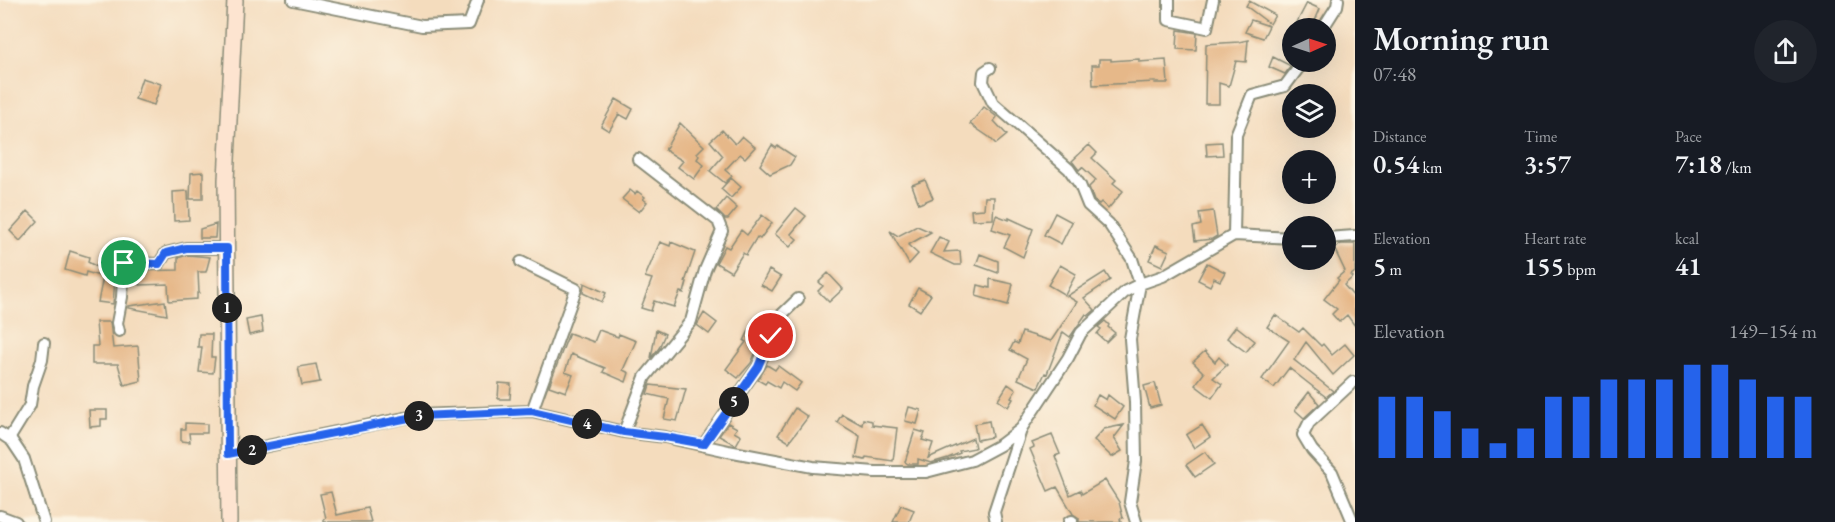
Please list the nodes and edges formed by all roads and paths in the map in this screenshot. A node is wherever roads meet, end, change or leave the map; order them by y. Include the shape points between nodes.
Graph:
1 (235, 0) edge
2 (292, 0) edge
3 (478, 0) edge
4 (1169, 0) edge
5 (1213, 0) edge
6 (1338, 0) edge
7 (1329, 18) edge
8 (990, 68) dead end
9 (1296, 72) edge
10 (638, 159) dead end
11 (1234, 235) junction
12 (1355, 236) edge
13 (1282, 237) edge
14 (1336, 237) edge
15 (227, 248) junction
16 (521, 262) dead end
17 (1140, 284) junction
18 (798, 299) dead end
19 (119, 331) dead end
20 (44, 343) dead end
21 (1353, 382) dead end
22 (532, 411) junction
23 (1022, 429) junction
24 (624, 432) junction
25 (4, 436) edge
26 (704, 444) junction
27 (228, 454) junction
28 (0, 516) edge
29 (15, 522) edge
30 (44, 522) edge
31 (229, 522) edge
32 (996, 522) edge
33 (1136, 522) edge
34 (1353, 522) edge

1 - 15 street via 226,180
2 - 3 street via 422,26 469,24
4 - 5 street via 1169,20 1207,28
6 - 7 street
8 - 17 street via 984,72 984,82 993,102 1069,169 1088,205 1109,224 1132,259
9 - 11 street via 1285,87 1252,95 1236,135
10 - 24 street via 718,221 722,231 705,270 691,321 645,377
11 - 13 street
11 - 17 street via 1163,276
12 - 14 street
15 - 19 street via 175,250 166,253 159,264 124,263
15 - 27 street
16 - 22 street via 576,289
17 - 23 street via 1126,291 1081,333
17 - 33 street via 1130,339 1136,461 1130,502
18 - 26 street via 774,322 758,367
20 - 25 street via 30,405
21 - 34 street via 1309,423 1302,435 1332,472
22 - 24 street
22 - 27 street via 419,416
23 - 26 street via 972,460 926,472 813,467
23 - 32 street via 994,512
24 - 26 street
25 - 30 street via 24,459
27 - 31 street
28 - 29 street

